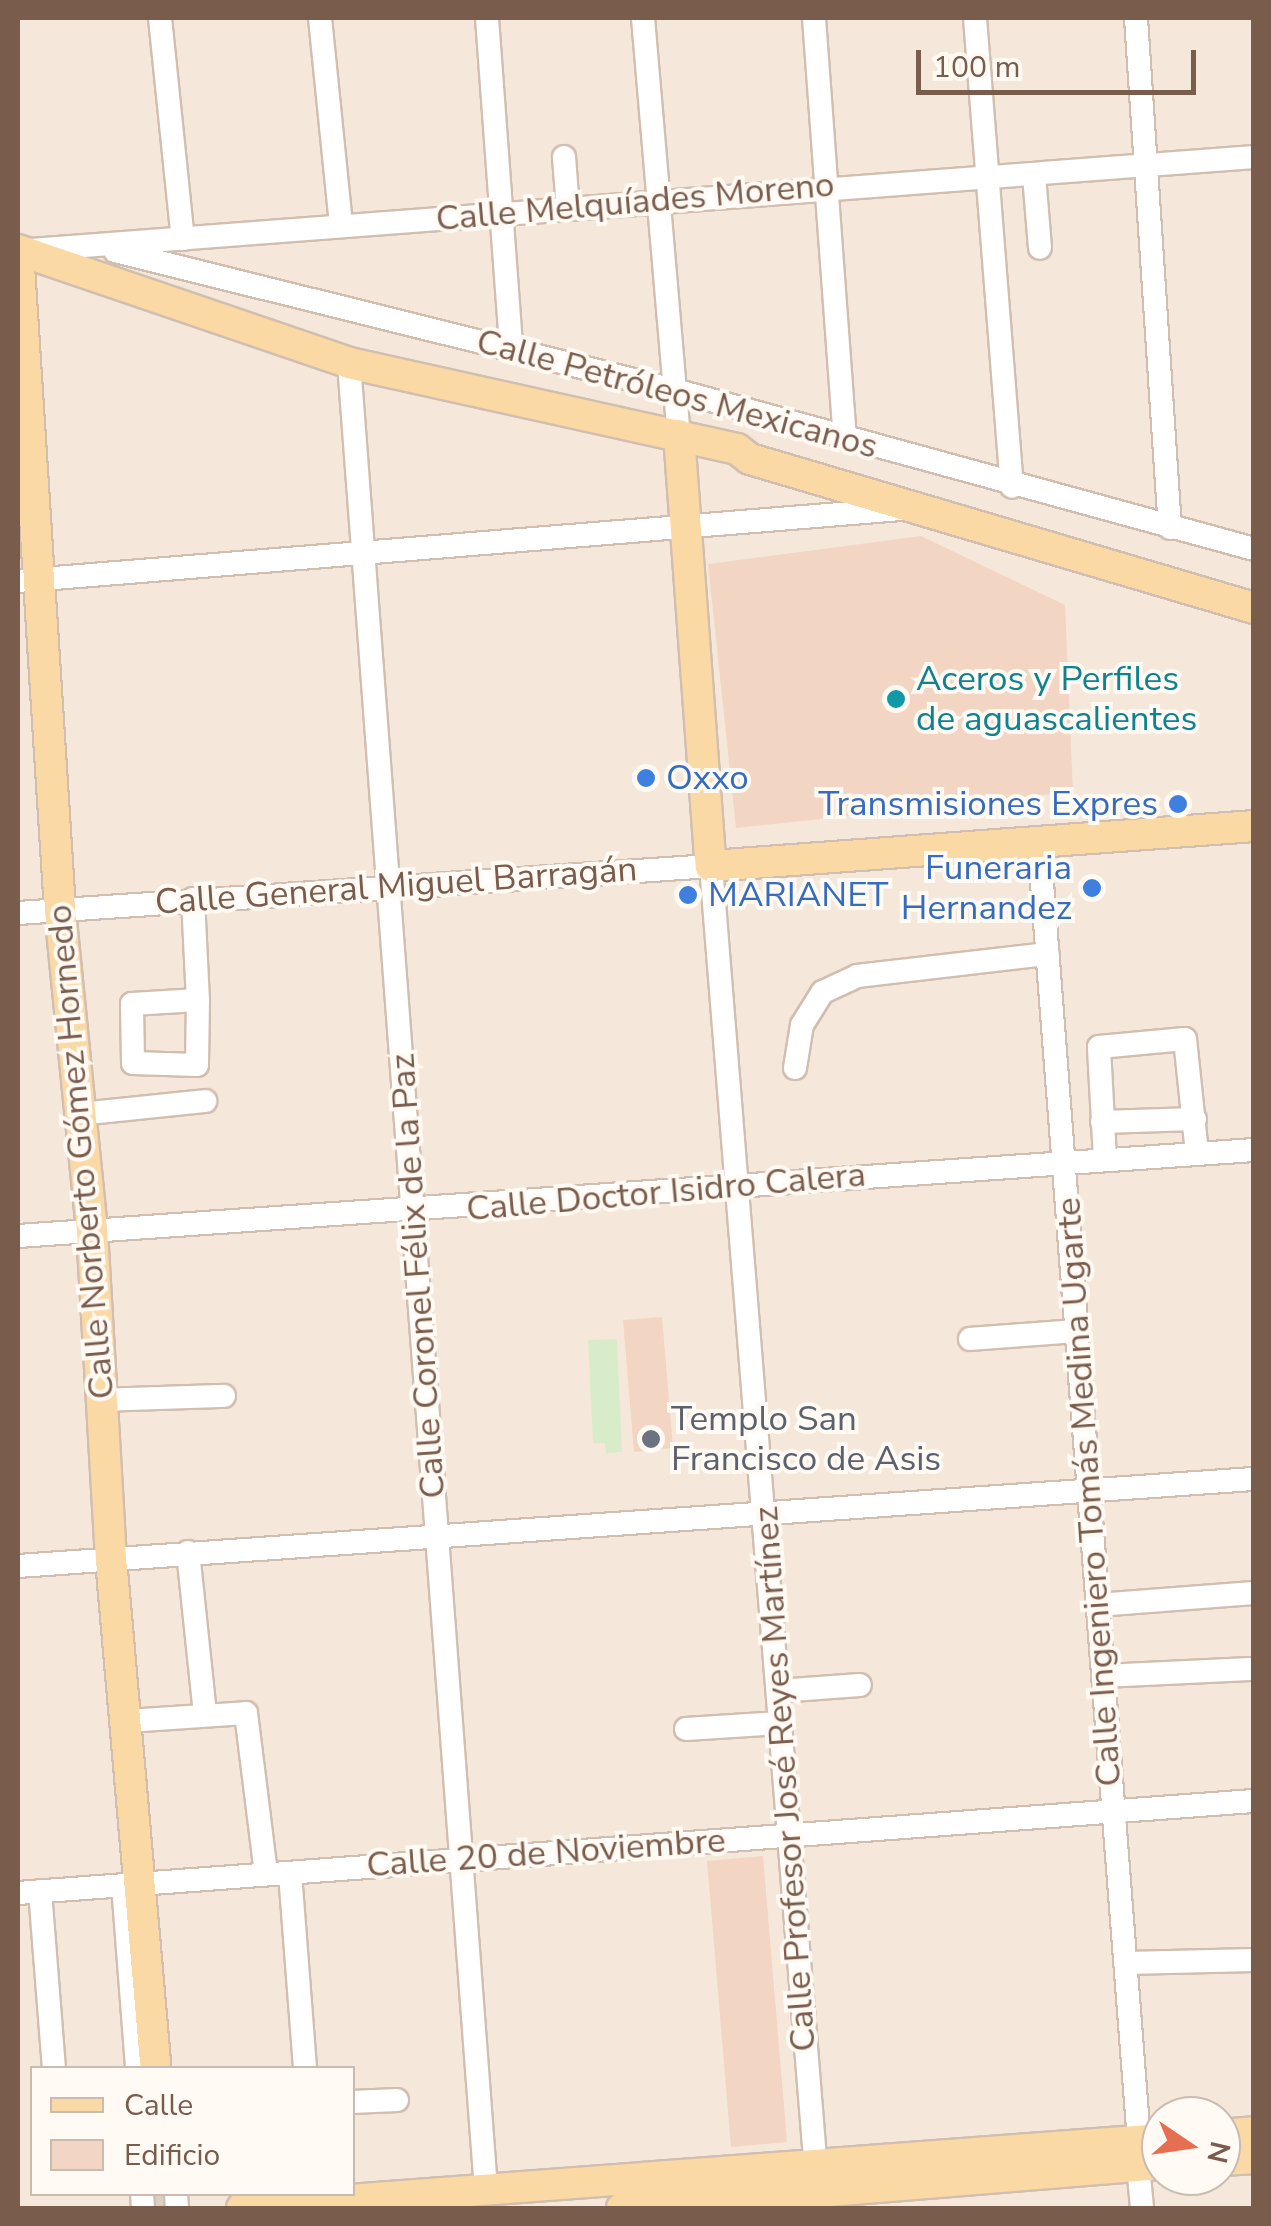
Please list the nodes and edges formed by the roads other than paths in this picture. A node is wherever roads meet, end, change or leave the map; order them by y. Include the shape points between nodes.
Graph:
1 (160, 18) edge
2 (320, 18) edge
3 (487, 18) edge
4 (643, 18) edge
5 (814, 18) edge
6 (975, 18) edge
7 (1136, 18) edge
8 (564, 157) dead end
9 (1254, 157) edge
10 (1148, 165) junction
11 (1034, 175) junction
12 (988, 178) junction
13 (827, 186) junction
14 (662, 204) junction
15 (568, 210) junction
16 (504, 214) junction
17 (341, 225) junction
18 (183, 239) junction
19 (18, 242) edge
20 (99, 247) junction
21 (1040, 248) dead end
22 (18, 250) edge
23 (511, 348) junction
24 (349, 363) junction
25 (678, 390) junction
26 (845, 437) junction
27 (679, 444) junction
28 (1012, 487) junction
29 (926, 507) junction
30 (685, 527) junction
31 (1170, 528) junction
32 (1254, 549) edge
33 (368, 553) junction
34 (28, 580) edge
35 (1254, 608) edge
36 (1254, 826) edge
37 (1039, 844) junction
38 (711, 866) junction
39 (389, 883) junction
40 (193, 899) junction
41 (60, 910) junction
42 (18, 913) edge
43 (1048, 954) junction
44 (198, 1000) dead end
45 (795, 1068) dead end
46 (205, 1101) dead end
47 (80, 1114) junction
48 (1195, 1119) junction
49 (1102, 1122) junction
50 (1254, 1150) edge
51 (1197, 1153) junction
52 (1105, 1158) junction
53 (1064, 1161) junction
54 (738, 1186) junction
55 (414, 1212) junction
56 (92, 1230) junction
57 (18, 1236) edge
58 (1076, 1331) junction
59 (970, 1339) dead end
60 (224, 1396) dead end
61 (102, 1400) junction
62 (1254, 1479) edge
63 (1086, 1490) junction
64 (764, 1509) junction
65 (437, 1538) junction
66 (188, 1552) junction
67 (111, 1558) junction
68 (18, 1566) edge
69 (1254, 1593) edge
70 (1098, 1604) junction
71 (1250, 1669) dead end
72 (1103, 1676) junction
73 (860, 1685) dead end
74 (778, 1691) junction
75 (205, 1712) junction
76 (127, 1721) junction
77 (780, 1723) junction
78 (686, 1729) dead end
79 (1254, 1801) edge
80 (1113, 1811) junction
81 (788, 1836) junction
82 (461, 1859) junction
83 (278, 1873) junction
84 (138, 1884) junction
85 (28, 1892) edge
86 (1254, 1960) edge
87 (1126, 1963) junction
88 (54, 2066) edge
89 (153, 2066) edge
90 (305, 2066) edge
91 (1143, 2096) edge
92 (397, 2100) dead end
93 (355, 2102) edge
94 (1141, 2153) edge
95 (817, 2189) edge
96 (486, 2190) junction
97 (320, 2198) edge
98 (242, 2208) edge
99 (622, 2208) edge

1 - 18 street
2 - 17 street
3 - 16 street
4 - 14 street, Calle Profesor José Reyes Martínez
5 - 13 street
6 - 12 street
7 - 10 street
8 - 15 street
9 - 10 street, Calle Melquíades Moreno
10 - 11 street, Calle Melquíades Moreno
10 - 31 street
11 - 12 street, Calle Melquíades Moreno
11 - 21 street
12 - 13 street, Calle Melquíades Moreno
12 - 28 street
13 - 14 street, Calle Melquíades Moreno
13 - 26 street
14 - 15 street, Calle Melquíades Moreno
14 - 25 street, Calle Profesor José Reyes Martínez
15 - 16 street, Calle Melquíades Moreno
16 - 17 street, Calle Melquíades Moreno
16 - 23 street
17 - 18 street, Calle Melquíades Moreno
18 - 20 street, Calle Melquíades Moreno
19 - 22 street, Calle Norberto Gómez Hornedo
20 - 22 street, Calle Melquíades Moreno
20 - 23 street, Calle Petróleos Mexicanos
22 - 24 main road, Calle Petróleos Mexicanos
22 - 34 main road, Calle Norberto Gómez Hornedo
23 - 25 street, Calle Petróleos Mexicanos
24 - 27 main road, Calle Petróleos Mexicanos via 586,415 616,435
24 - 33 street, Calle Coronel Félix de la Paz
25 - 26 street, Calle Petróleos Mexicanos
25 - 27 street, Calle Profesor José Reyes Martínez
26 - 28 street, Calle Petróleos Mexicanos
27 - 29 main road, Calle Petróleos Mexicanos via 733,466 750,459
27 - 30 main road, Calle Profesor José Reyes Martínez
28 - 31 street, Calle Petróleos Mexicanos
29 - 30 street
29 - 35 main road, Calle Petróleos Mexicanos
30 - 33 street
30 - 38 main road, Calle Profesor José Reyes Martínez
31 - 32 street, Calle Petróleos Mexicanos
33 - 34 street
33 - 39 street, Calle Coronel Félix de la Paz
34 - 41 main road, Calle Norberto Gómez Hornedo
36 - 37 main road, Calle General Miguel Barragán
37 - 38 main road, Calle General Miguel Barragán
37 - 43 street, Calle Ingeniero Tomás Medina Ugarte
38 - 39 street, Calle General Miguel Barragán
38 - 54 street, Calle Profesor José Reyes Martínez
39 - 40 street, Calle General Miguel Barragán
39 - 55 street, Calle Coronel Félix de la Paz
40 - 41 street, Calle General Miguel Barragán
40 - 44 street
41 - 42 street, Calle General Miguel Barragán
41 - 47 main road, Calle Norberto Gómez Hornedo
43 - 45 street via 857,976 823,992 802,1025
43 - 53 street, Calle Ingeniero Tomás Medina Ugarte
46 - 47 street
47 - 56 main road, Calle Norberto Gómez Hornedo
48 - 49 street
48 - 49 street via 1185,1040 1099,1046
48 - 51 street
49 - 52 street
50 - 51 street, Calle Doctor Isidro Calera
51 - 52 street, Calle Doctor Isidro Calera
52 - 53 street, Calle Doctor Isidro Calera
53 - 54 street, Calle Doctor Isidro Calera
53 - 58 street, Calle Ingeniero Tomás Medina Ugarte
54 - 55 street, Calle Doctor Isidro Calera
54 - 64 street, Calle Profesor José Reyes Martínez
55 - 56 street, Calle Doctor Isidro Calera
55 - 65 street, Calle Coronel Félix de la Paz
56 - 57 street, Calle Doctor Isidro Calera
56 - 61 main road, Calle Norberto Gómez Hornedo
58 - 59 street
58 - 63 street, Calle Ingeniero Tomás Medina Ugarte
60 - 61 street
61 - 67 main road, Calle Norberto Gómez Hornedo
62 - 63 street
63 - 64 street
63 - 70 street, Calle Ingeniero Tomás Medina Ugarte
64 - 65 street
64 - 74 street, Calle Profesor José Reyes Martínez
65 - 66 street
65 - 82 street, Calle Coronel Félix de la Paz
66 - 67 street
66 - 75 street
67 - 68 street
67 - 76 main road, Calle Norberto Gómez Hornedo
69 - 70 street
70 - 72 street, Calle Ingeniero Tomás Medina Ugarte
71 - 72 street
72 - 80 street, Calle Ingeniero Tomás Medina Ugarte
73 - 74 street
74 - 77 street, Calle Profesor José Reyes Martínez
75 - 76 street
75 - 83 street via 239,1711 248,1718
76 - 84 main road, Calle Norberto Gómez Hornedo
77 - 78 street
77 - 81 street, Calle Profesor José Reyes Martínez
79 - 80 street, Calle 20 de Noviembre
80 - 81 street, Calle 20 de Noviembre
80 - 87 street, Calle Ingeniero Tomás Medina Ugarte
81 - 82 street, Calle 20 de Noviembre
81 - 95 street, Calle Profesor José Reyes Martínez
82 - 83 street, Calle 20 de Noviembre
82 - 96 street, Calle Coronel Félix de la Paz
83 - 84 street, Calle 20 de Noviembre
83 - 90 street
84 - 85 street, Calle 20 de Noviembre
84 - 89 main road, Calle Norberto Gómez Hornedo
85 - 88 street
86 - 87 street
87 - 91 street, Calle Ingeniero Tomás Medina Ugarte
92 - 93 street
94 - 95 main road
95 - 96 main road
95 - 99 main road
96 - 97 main road
97 - 98 main road

